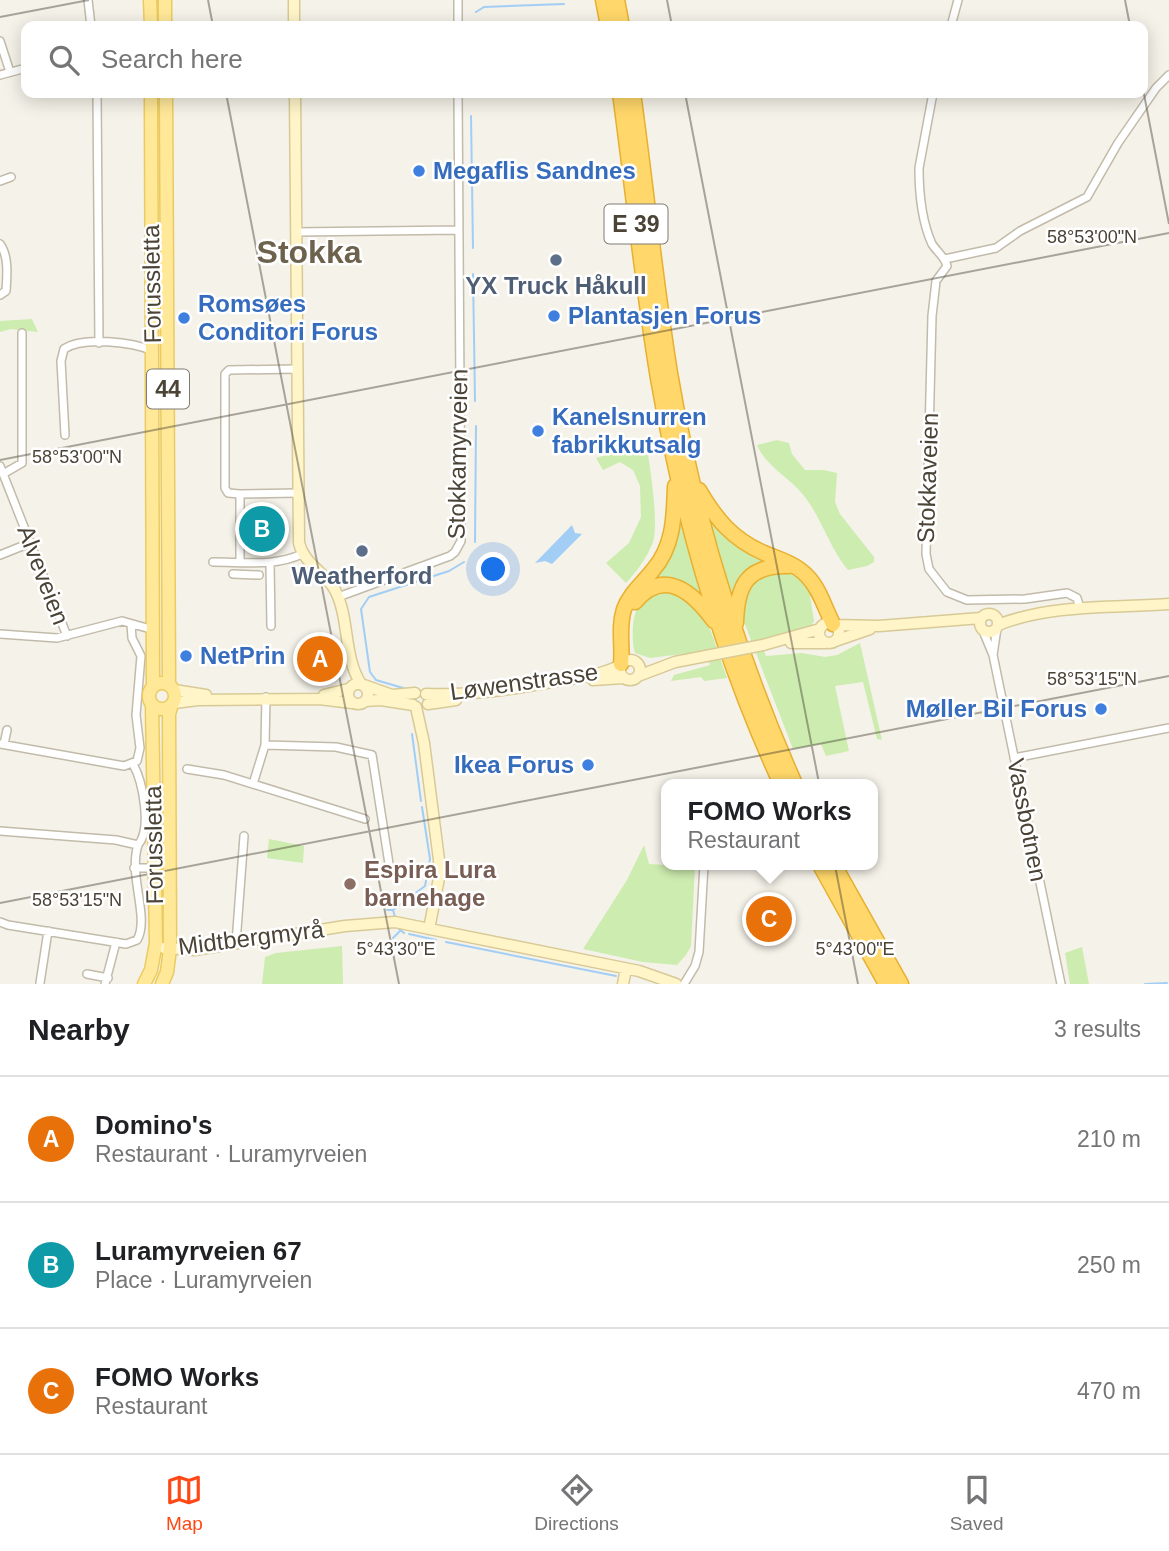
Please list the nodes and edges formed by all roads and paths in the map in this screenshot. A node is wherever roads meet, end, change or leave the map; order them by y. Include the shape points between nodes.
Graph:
1 (88, 0) edge
2 (150, 0) edge
3 (165, 0) edge
4 (294, 0) edge
5 (458, 0) edge
6 (603, 0) edge
7 (617, 0) edge
8 (958, 0) edge
9 (90, 21) edge
10 (151, 21) edge
11 (165, 21) edge
12 (294, 21) edge
13 (458, 21) edge
14 (607, 21) edge
15 (621, 21) edge
16 (952, 21) edge
17 (0, 41) edge
18 (21, 69) edge
19 (10, 72) junction
20 (0, 75) edge
21 (1169, 75) edge
22 (97, 98) edge
23 (151, 98) edge
24 (166, 98) edge
25 (295, 98) edge
26 (458, 98) edge
27 (621, 98) edge
28 (634, 98) edge
29 (932, 98) edge
30 (11, 177) dead end
31 (0, 181) edge
32 (459, 230) junction
33 (296, 232) junction
34 (0, 244) edge
35 (945, 259) junction
36 (0, 295) edge
37 (153, 331) junction
38 (22, 333) dead end
39 (99, 343) junction
40 (129, 343) junction
41 (153, 351) junction
42 (297, 369) junction
43 (65, 435) dead end
44 (676, 467) junction
45 (2, 470) edge
46 (691, 473) junction
47 (298, 493) junction
48 (240, 494) junction
49 (30, 543) junction
50 (302, 554) junction
51 (0, 555) edge
52 (213, 562) dead end
53 (240, 562) junction
54 (270, 563) junction
55 (793, 566) junction
56 (233, 574) dead end
57 (259, 575) dead end
58 (338, 597) junction
59 (1169, 604) edge
60 (1080, 610) junction
61 (154, 615) junction
62 (986, 616) junction
63 (1024, 616) junction
64 (951, 621) junction
65 (131, 624) junction
66 (271, 626) dead end
67 (827, 626) junction
68 (879, 626) junction
69 (997, 627) junction
70 (154, 630) junction
71 (983, 631) junction
72 (0, 634) edge
73 (729, 634) junction
74 (67, 636) junction
75 (830, 642) junction
76 (765, 645) junction
77 (348, 646) junction
78 (993, 655) junction
79 (675, 662) junction
80 (627, 666) junction
81 (362, 685) junction
82 (153, 686) junction
83 (349, 689) junction
84 (172, 696) junction
85 (266, 698) junction
86 (365, 701) junction
87 (421, 702) junction
88 (352, 703) junction
89 (152, 705) junction
90 (1169, 728) edge
91 (7, 730) dead end
92 (2, 744) edge
93 (265, 745) junction
94 (1014, 758) junction
95 (133, 764) junction
96 (187, 769) dead end
97 (779, 779) edge
98 (793, 779) edge
99 (253, 784) junction
100 (365, 820) dead end
101 (0, 831) edge
102 (244, 836) dead end
103 (138, 845) junction
104 (134, 868) junction
105 (155, 868) junction
106 (390, 870) dead end
107 (704, 870) edge
108 (823, 870) edge
109 (837, 870) edge
110 (0, 922) edge
111 (429, 929) junction
112 (48, 932) junction
113 (116, 942) junction
114 (236, 943) junction
115 (155, 947) junction
116 (170, 949) junction
117 (626, 969) junction
118 (87, 974) dead end
119 (107, 981) edge
120 (40, 983) edge
121 (144, 984) edge
122 (162, 984) edge
123 (623, 984) edge
124 (676, 984) edge
125 (684, 984) edge
126 (886, 984) edge
127 (901, 984) edge
128 (1061, 984) edge

1 - 9 street
2 - 10 main road
3 - 11 main road
4 - 12 street
5 - 13 street
6 - 14 highway
7 - 15 highway
8 - 16 street
17 - 19 street
18 - 19 street
19 - 20 street
21 - 35 street via 1118,143 1087,197 996,248
22 - 39 street
23 - 37 main road, Forussletta / 44
24 - 84 main road, Forussletta / 44
25 - 33 street
26 - 32 street, Stokkamyrveien
27 - 44 highway, E 39 via 654,354
28 - 46 highway, E 39 via 664,329
29 - 35 street via 919,178 930,237
30 - 31 street
32 - 33 street
32 - 58 street, Stokkamyrveien via 461,541 450,556
33 - 42 street
34 - 36 street via 6,258 6,287
35 - 60 street, Stokkaveien via 947,268 935,285 932,316 926,516 929,569 940,586 959,598 1025,599 1067,593 1075,596
37 - 40 street via 143,340
37 - 41 main road, Forussletta / 44
38 - 45 street, Alveveien via 22,463
39 - 40 street
39 - 43 street via 73,344 62,353
40 - 41 street
41 - 61 main road, Forussletta / 44
42 - 47 street
42 - 48 street via 226,371 224,483 228,493
44 - 73 highway, E 39 via 701,566
44 - 80 highway, E 39 via 670,537 659,561 625,606 620,632
45 - 49 street, Alveveien
46 - 55 highway, E 39 via 717,520 730,533
46 - 73 highway, E 39
47 - 48 street
47 - 50 street
48 - 53 street
49 - 51 street
49 - 74 street, Alveveien
50 - 54 street
50 - 58 street
52 - 53 street
53 - 54 street
54 - 66 street
55 - 67 highway, E 39 via 810,579
55 - 73 highway, E 39 via 766,567 747,579
56 - 57 street
58 - 77 street
59 - 60 street, Løwenstrasse
60 - 63 street, Løwenstrasse
61 - 65 street
61 - 70 main road, Forussletta / 44
62 - 63 street, Løwenstrasse
62 - 64 street, Løwenstrasse
62 - 69 street via 997,618
62 - 71 street via 979,625
63 - 69 street, Løwenstrasse
64 - 68 street, Løwenstrasse
64 - 71 street, Løwenstrasse
65 - 70 street
65 - 74 street via 122,621
65 - 95 street via 141,660 136,715 140,753
67 - 68 street, Løwenstrasse
67 - 75 street via 820,637
67 - 75 street via 839,633
67 - 76 street, Løwenstrasse
68 - 75 street, Løwenstrasse
69 - 71 street via 989,633
69 - 78 street, Vassbotnen
70 - 82 main road, Forussletta / 44
71 - 78 street, Vassbotnen
72 - 74 street
73 - 80 highway, E 39 via 690,593 654,587 639,597 629,612
73 - 97 highway, E 39 via 751,712
73 - 98 highway, E 39
75 - 76 street, Løwenstrasse
76 - 79 street, Løwenstrasse, bridge
77 - 81 street
77 - 83 street
78 - 94 street, Vassbotnen
79 - 80 street, Løwenstrasse
79 - 80 street, Løwenstrasse via 631,680
80 - 87 street, Løwenstrasse via 597,680
81 - 83 street
81 - 86 street via 368,692
81 - 87 street, Løwenstrasse
82 - 84 main road via 158,683
82 - 89 main road, 44 via 149,693
83 - 85 street
83 - 88 street
84 - 85 street
84 - 89 main road via 161,710
84 - 116 main road, Forussletta / 44
85 - 88 street
85 - 93 street
86 - 87 street, Løwenstrasse
86 - 88 street
87 - 111 street via 439,860
89 - 105 main road, Forussletta / 44
90 - 94 street
91 - 92 street
92 - 95 street via 109,764
93 - 99 street
93 - 106 street via 336,747 372,755
94 - 128 street, Vassbotnen
95 - 103 street via 144,793 144,836
96 - 99 street
99 - 100 street
101 - 103 street
102 - 114 street
103 - 104 street
104 - 105 street
104 - 113 street via 141,932 133,942
105 - 115 main road, Forussletta / 44
107 - 125 street via 699,952
108 - 126 highway
109 - 127 highway
110 - 112 street
111 - 114 street, Midtbergmyrå via 378,922
111 - 117 street, Midtbergmyrå
112 - 113 street
112 - 120 street
113 - 119 street
114 - 116 street, Midtbergmyrå
115 - 116 street, Midtbergmyrå
115 - 121 main road, Forussletta / 44
116 - 122 main road, Forussletta / 44
117 - 123 street
117 - 124 street, Midtbergmyrå
118 - 119 street

